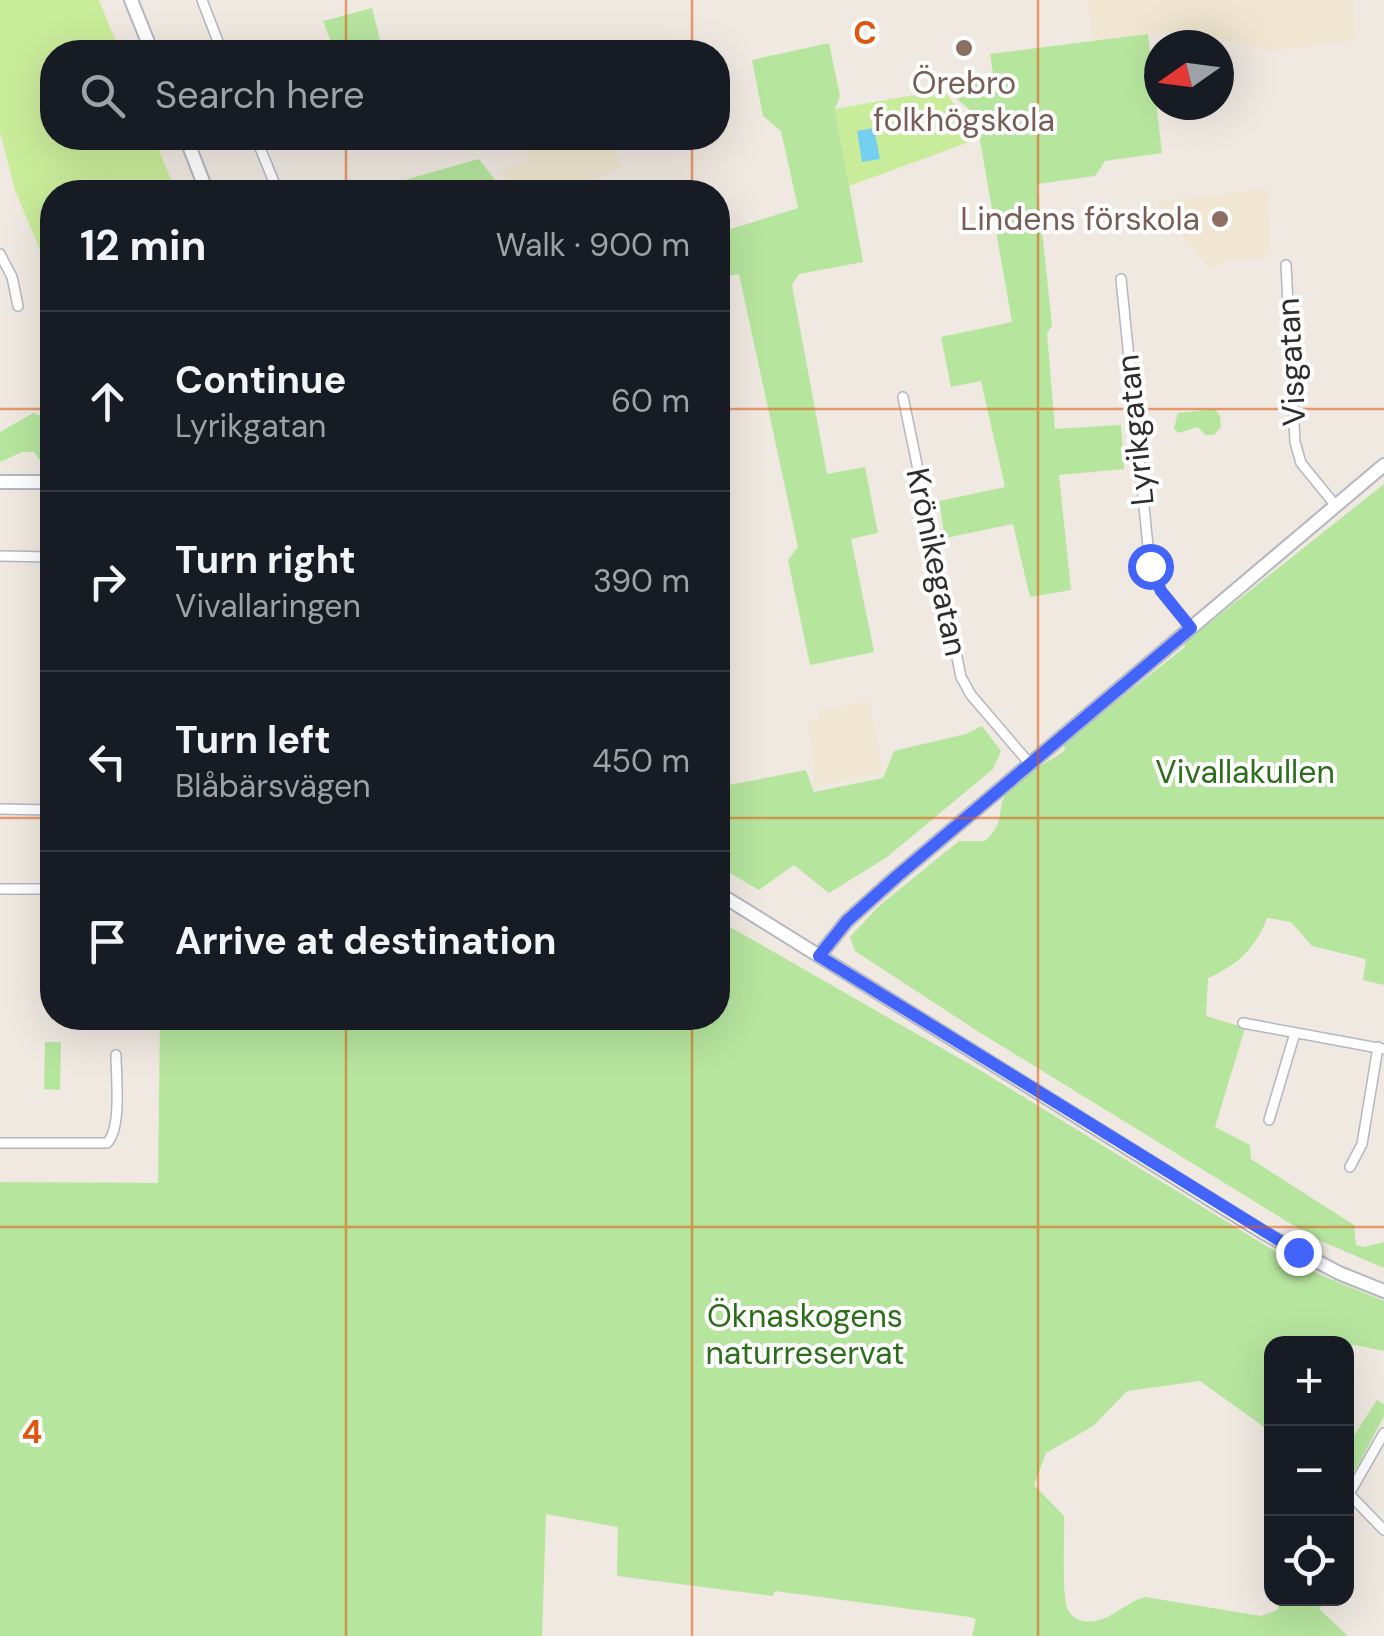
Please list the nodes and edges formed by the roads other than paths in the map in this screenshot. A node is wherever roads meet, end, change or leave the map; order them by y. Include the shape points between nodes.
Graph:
1 (132, 0) edge
2 (202, 0) edge
3 (147, 40) edge
4 (217, 40) edge
5 (191, 150) edge
6 (261, 150) edge
7 (202, 180) edge
8 (273, 180) edge
9 (0, 254) edge
10 (1286, 264) dead end
11 (1120, 279) dead end
12 (18, 306) dead end
13 (903, 396) dead end
14 (1384, 465) edge
15 (0, 482) edge
16 (40, 482) edge
17 (1336, 506) junction
18 (0, 556) edge
19 (40, 557) edge
20 (1191, 628) junction
21 (1030, 764) junction
22 (0, 809) edge
23 (40, 810) edge
24 (0, 888) edge
25 (40, 889) edge
26 (730, 901) edge
27 (819, 956) junction
28 (1243, 1024) dead end
29 (1295, 1033) junction
30 (1381, 1048) edge
31 (116, 1055) dead end
32 (1270, 1120) dead end
33 (0, 1142) edge
34 (1350, 1168) dead end
35 (1384, 1291) edge
36 (1384, 1433) edge
37 (1354, 1483) edge
38 (1354, 1499) edge
39 (1384, 1530) edge

1 - 3 street
2 - 4 street
5 - 7 street
6 - 8 street
9 - 12 street
10 - 17 street, Visgatan via 1295,442 1301,463
11 - 20 street, Lyrikgatan via 1150,566
13 - 21 street, Krönikegatan via 961,677
14 - 17 street
15 - 16 street
17 - 20 street
18 - 19 street
20 - 21 street
21 - 27 street via 862,908
22 - 23 street
24 - 25 street
26 - 27 street
27 - 35 street via 1264,1232
28 - 29 street
29 - 30 street
29 - 32 street
30 - 34 street via 1362,1144
31 - 33 street via 111,1141
36 - 37 street
38 - 39 street

